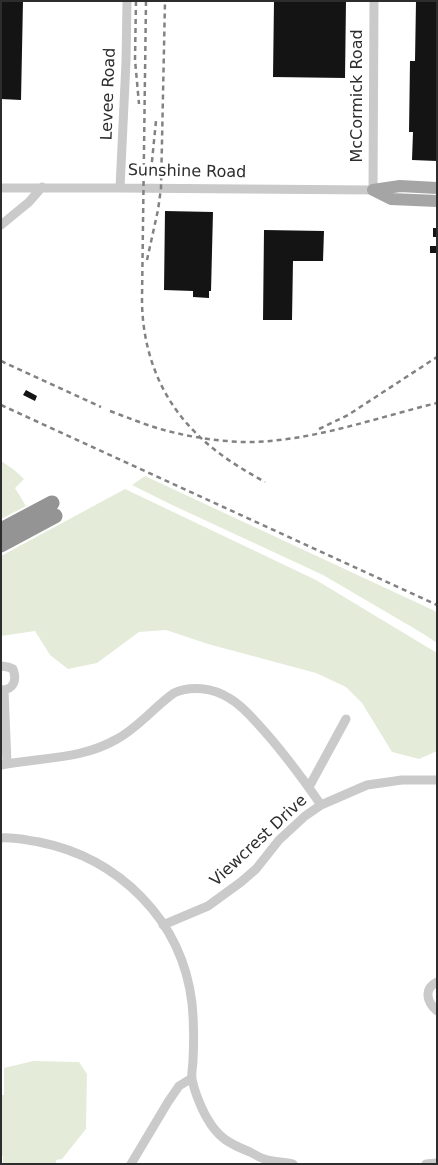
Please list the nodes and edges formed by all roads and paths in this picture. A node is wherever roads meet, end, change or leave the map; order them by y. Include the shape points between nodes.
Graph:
1 (127, 1) edge
2 (374, 1) edge
3 (42, 187) junction
4 (1, 188) edge
5 (120, 188) junction
6 (437, 188) edge
7 (373, 190) junction
8 (437, 201) edge
9 (1, 225) edge
10 (1, 530) edge
11 (1, 545) edge
12 (1, 666) edge
13 (2, 690) edge
14 (346, 719) dead end
15 (4, 765) edge
16 (437, 780) edge
17 (309, 788) junction
18 (320, 805) junction
19 (1, 838) edge
20 (163, 924) junction
21 (437, 982) edge
22 (437, 1011) edge
23 (192, 1078) junction
24 (437, 1163) edge
25 (132, 1164) edge
26 (293, 1164) edge
27 (426, 1164) edge

1 - 5 street, Levee Road
2 - 7 street, McCormick Road
3 - 4 street, Sunshine Road
3 - 5 street, Sunshine Road
3 - 9 street
5 - 7 street, Sunshine Road
6 - 7 main road, Sunshine Road via 400,186
7 - 8 main road, Sunshine Road via 391,199
10 - 11 highway via 53,509
12 - 13 street via 13,669 15,674 12,686
13 - 15 street
14 - 17 street
15 - 17 street via 91,752 131,730 174,693 200,688 229,698 245,710 277,745
16 - 18 street, Viewcrest Drive via 367,785
17 - 18 street
18 - 20 street, Viewcrest Drive via 279,840 241,882 208,906
19 - 20 street via 57,846 89,859 133,889
20 - 23 street via 181,958 192,1002
21 - 22 street via 428,990 429,1002
23 - 25 street via 179,1086
23 - 26 street via 206,1118 219,1136 266,1159
24 - 27 street

